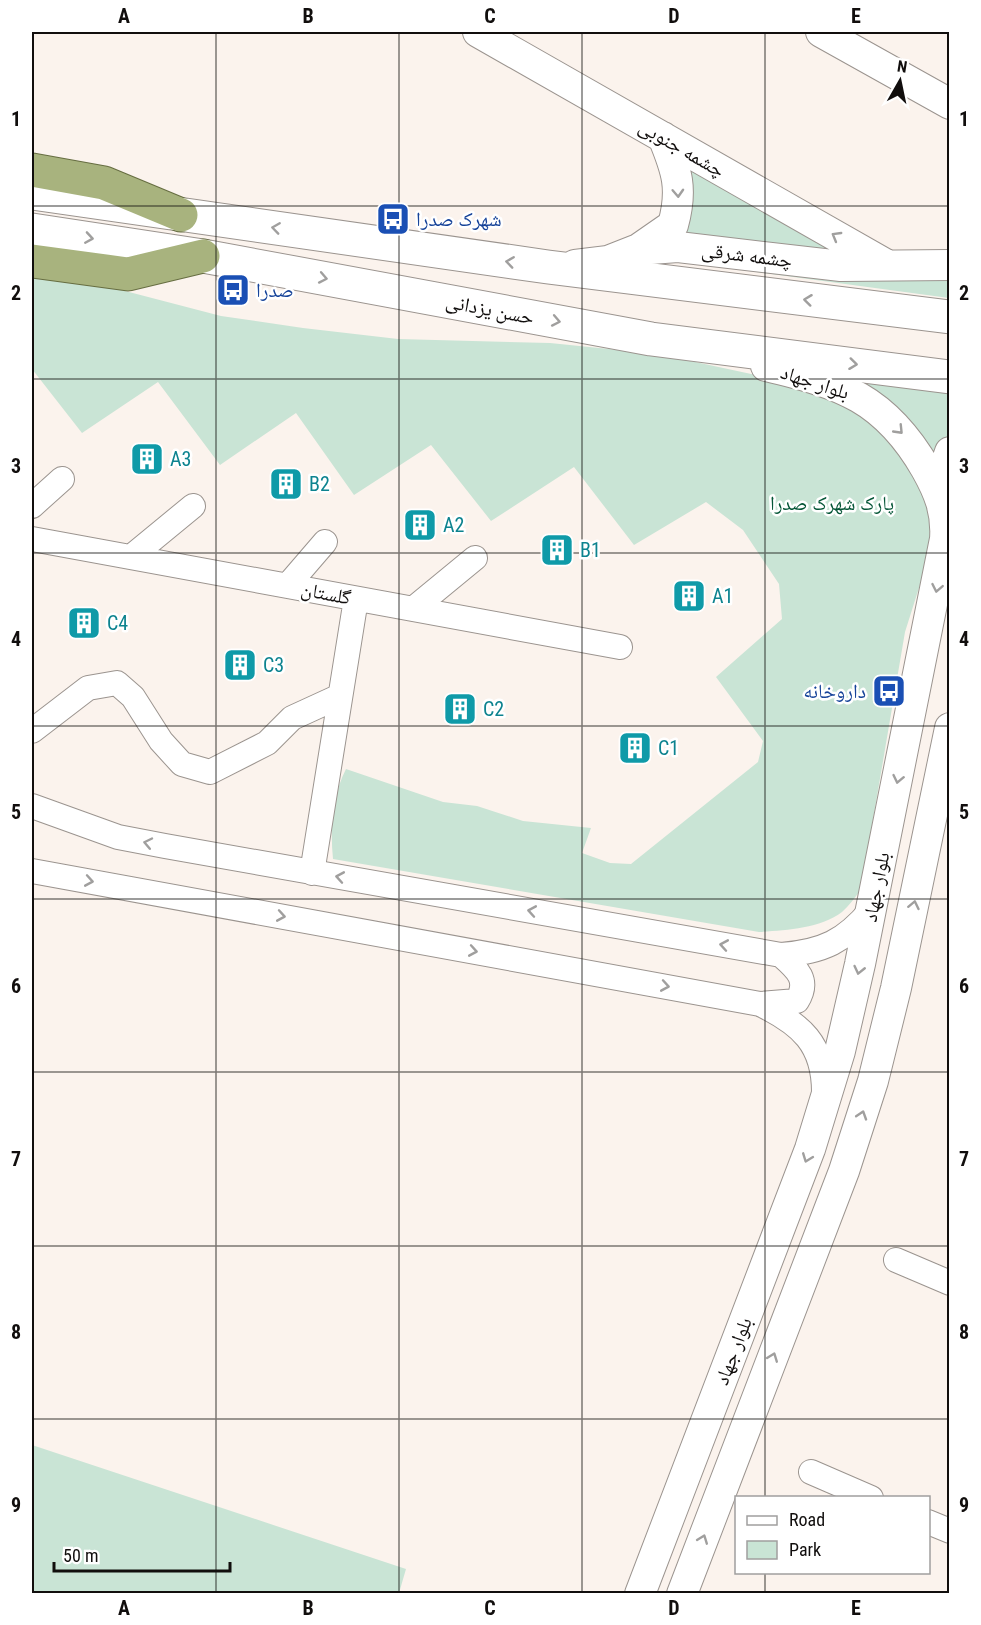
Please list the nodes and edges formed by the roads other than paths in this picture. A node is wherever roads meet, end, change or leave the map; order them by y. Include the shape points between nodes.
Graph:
1 (478, 32) edge
2 (821, 32) edge
3 (950, 104) edge
4 (663, 137) junction
5 (32, 170) edge
6 (32, 193) edge
7 (181, 215) junction
8 (32, 230) edge
9 (636, 250) junction
10 (203, 256) junction
11 (32, 261) edge
12 (887, 265) junction
13 (950, 265) edge
14 (548, 267) junction
15 (950, 317) edge
16 (651, 339) junction
17 (950, 376) edge
18 (950, 452) edge
19 (62, 479) dead end
20 (937, 489) junction
21 (32, 506) edge
22 (193, 506) dead end
23 (32, 539) edge
24 (325, 542) dead end
25 (131, 557) junction
26 (475, 558) dead end
27 (288, 585) junction
28 (356, 599) junction
29 (413, 609) junction
30 (620, 647) dead end
31 (340, 696) junction
32 (950, 728) edge
33 (32, 731) edge
34 (32, 806) edge
35 (32, 871) edge
36 (312, 873) junction
37 (871, 910) junction
38 (781, 955) junction
39 (760, 1004) junction
40 (824, 1101) junction
41 (896, 1260) dead end
42 (950, 1283) edge
43 (811, 1472) dead end
44 (869, 1496) edge
45 (930, 1523) edge
46 (950, 1531) edge
47 (640, 1593) edge
48 (682, 1593) edge

1 - 4 street, چشمه جنوبی
2 - 3 street
4 -> 9 street via 676,170 680,199 674,225
12 -> 4 street, چشمه جنوبی
5 - 7 highway via 104,183
6 - 7 main road
14 -> 7 main road
8 -> 10 main road, حسن یزدانی
9 - 12 street, چشمه شرقی via 678,247 841,266
9 - 14 street, چشمه شرقی via 608,261
10 - 11 highway via 128,274
10 -> 16 main road, حسن یزدانی
12 - 13 street, چشمه شرقی
15 -> 14 main road
16 -> 17 main road, حسن یزدانی
16 -> 20 street, بلوار جهاد via 804,375 855,394 883,413 909,441
18 - 20 street
19 - 21 street
20 -> 37 street, بلوار جهاد via 946,524 942,562
22 - 25 street
23 - 25 street, گلستان
24 - 27 street
25 - 27 street, گلستان
26 - 29 street
27 - 28 street, گلستان
28 - 29 street, گلستان
28 - 31 street
29 - 30 street, گلستان
31 - 33 street via 292,718 267,743 210,772 182,764 161,741 133,697 117,683 88,688
31 - 36 street
48 -> 32 street, بلوار جهاد via 844,1171 873,1082
36 -> 34 street via 118,837
35 -> 39 street
38 -> 36 street
37 - 38 street via 836,943
37 -> 40 street, بلوار جهاد via 840,1051
38 - 39 street via 803,978 804,990 797,1000
39 - 40 street via 786,1017 810,1040 824,1071
40 -> 47 street, بلوار جهاد via 810,1149
41 - 42 street
43 - 44 street
45 - 46 street

